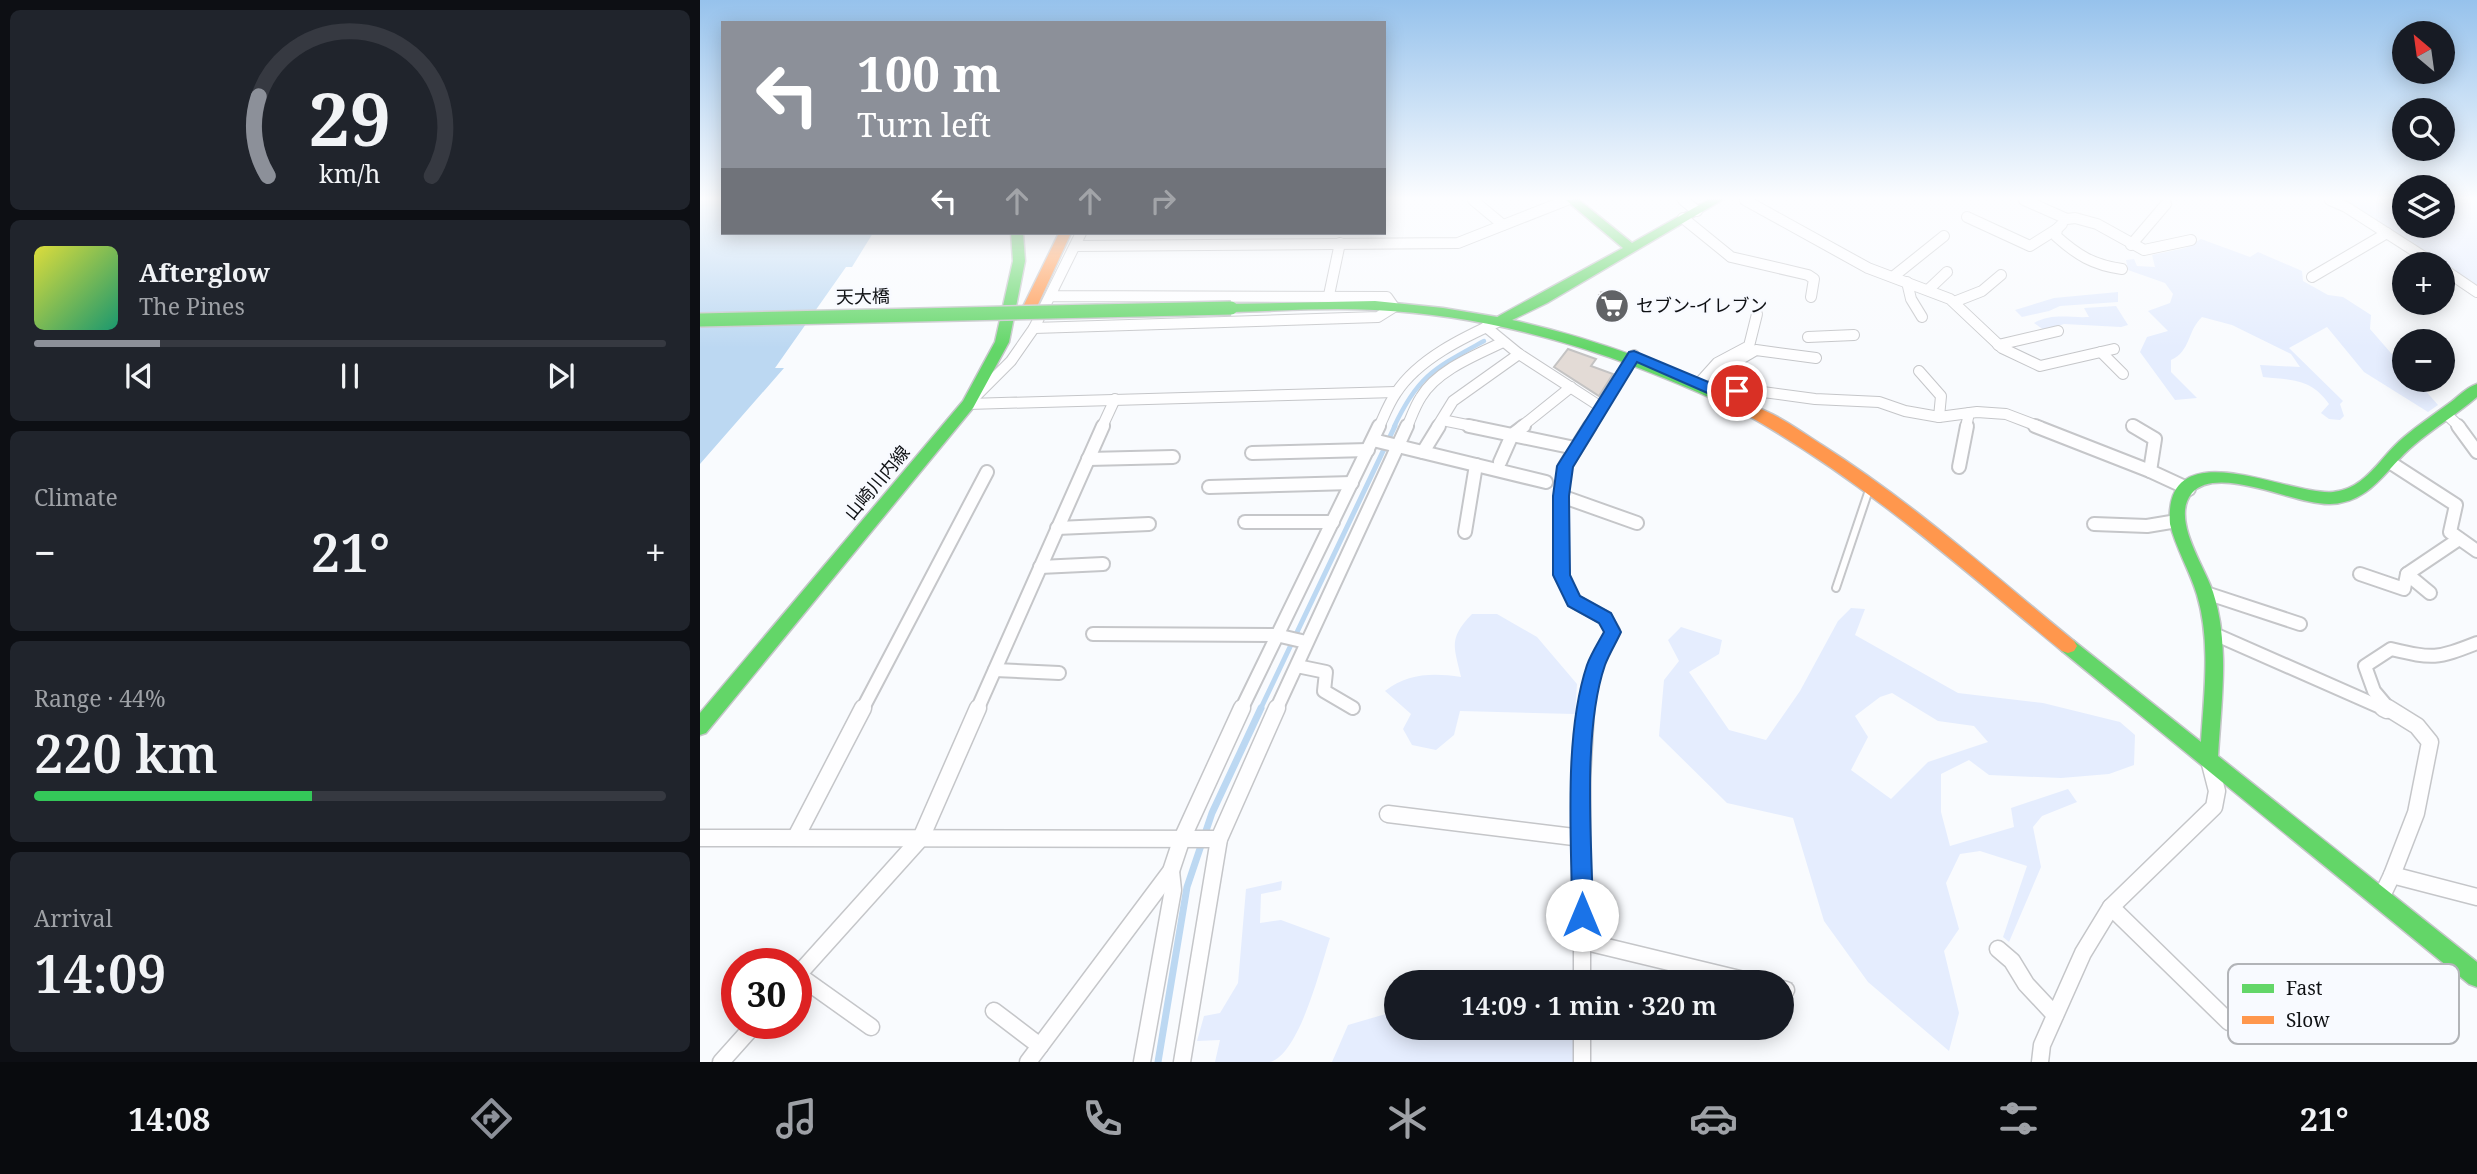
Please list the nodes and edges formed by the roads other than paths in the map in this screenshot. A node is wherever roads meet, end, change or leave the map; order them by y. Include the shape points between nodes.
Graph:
1 (1018, 250) edge
2 (1057, 250) edge
3 (1074, 250) edge
4 (1339, 250) edge
5 (1628, 250) edge
6 (1724, 250) edge
7 (1835, 250) edge
8 (1927, 250) edge
9 (2072, 250) edge
10 (2359, 250) edge
11 (2122, 269) dead end
12 (1947, 272) dead end
13 (2001, 275) dead end
14 (1894, 276) junction
15 (2312, 277) dead end
16 (2455, 277) edge
17 (1907, 282) junction
18 (1928, 290) junction
19 (2477, 292) edge
20 (1329, 295) junction
21 (1051, 296) junction
22 (1811, 297) dead end
23 (1954, 303) junction
24 (1394, 307) junction
25 (1027, 313) junction
26 (1757, 314) dead end
27 (1922, 317) dead end
28 (700, 320) edge
29 (1493, 324) junction
30 (1034, 328) junction
31 (2059, 331) dead end
32 (1854, 335) dead end
33 (1503, 342) junction
34 (1998, 345) junction
35 (2114, 349) dead end
36 (2101, 352) junction
37 (1519, 354) junction
38 (1634, 355) junction
39 (2040, 366) junction
40 (2025, 370) dead end
41 (1919, 371) dead end
42 (2123, 374) dead end
43 (1571, 387) junction
44 (1711, 388) junction
45 (2477, 389) edge
46 (1396, 392) junction
47 (1115, 399) junction
48 (968, 404) junction
49 (1601, 407) junction
50 (1969, 413) junction
51 (2447, 415) junction
52 (1939, 416) junction
53 (1442, 420) junction
54 (2132, 425) dead end
55 (1512, 435) junction
56 (1371, 445) junction
57 (1396, 446) junction
58 (1574, 448) junction
59 (1423, 452) junction
60 (2477, 452) edge
61 (1252, 453) dead end
62 (1173, 457) dead end
63 (1088, 459) junction
64 (1500, 462) dead end
65 (2390, 463) junction
66 (1476, 465) junction
67 (1959, 467) dead end
68 (2150, 471) junction
69 (987, 472) dead end
70 (1546, 482) dead end
71 (1352, 483) junction
72 (1870, 486) junction
73 (1209, 487) dead end
74 (2189, 489) junction
75 (1561, 496) junction
76 (1245, 522) dead end
77 (1333, 522) junction
78 (2178, 522) junction
79 (1637, 523) dead end
80 (1149, 524) dead end
81 (2094, 524) dead end
82 (1057, 528) junction
83 (1465, 532) dead end
84 (2459, 539) junction
85 (2477, 551) edge
86 (1103, 564) dead end
87 (1040, 567) junction
88 (2360, 574) dead end
89 (2407, 574) junction
90 (1836, 588) dead end
91 (2206, 593) junction
92 (2430, 593) dead end
93 (2300, 624) dead end
94 (2211, 633) junction
95 (1093, 634) dead end
96 (1276, 635) junction
97 (1306, 642) junction
98 (2477, 643) edge
99 (1297, 666) junction
100 (995, 670) junction
101 (1059, 673) dead end
102 (1353, 708) dead end
103 (2390, 712) junction
104 (700, 727) edge
105 (2209, 758) junction
106 (1388, 814) dead end
107 (796, 837) junction
108 (700, 838) edge
109 (921, 838) junction
110 (1582, 838) junction
111 (1219, 839) junction
112 (1183, 841) junction
113 (1171, 871) junction
114 (2392, 875) junction
115 (2477, 897) edge
116 (2381, 898) junction
117 (2111, 907) junction
118 (1582, 941) junction
119 (1998, 949) dead end
120 (812, 959) edge
121 (1582, 970) edge
122 (1702, 970) edge
123 (2477, 976) edge
124 (812, 986) edge
125 (993, 1011) dead end
126 (2055, 1015) junction
127 (2228, 1021) edge
128 (871, 1027) dead end
129 (742, 1039) edge
130 (1582, 1040) edge
131 (1040, 1046) junction
132 (721, 1062) edge
133 (1028, 1062) edge
134 (1142, 1062) edge
135 (1182, 1062) edge
136 (1582, 1062) edge
137 (2040, 1062) edge

1 - 48 street, 山崎川内線 via 1002,342
2 - 25 street
3 - 21 street
4 - 20 street
5 - 29 street
6 - 22 street via 1731,257 1808,275 1814,279
7 - 14 street
8 - 14 street
9 - 11 street via 2094,266
10 - 15 street
12 - 18 street
13 - 23 street via 1982,292
14 - 17 street
16 - 19 street
17 - 18 street
17 - 27 street
18 - 23 street
20 - 21 street
20 - 24 street via 1387,298
21 - 30 street
23 - 34 street
24 - 25 street, 天大橋, bridge
24 - 29 street, 天大橋
24 - 30 street via 1378,317
25 - 28 street, 天大橋, bridge
26 - 44 street via 1749,346 1717,363
29 - 33 street
29 - 38 street, 天大橋 via 1537,328
29 - 46 street via 1436,355
30 - 48 street via 1011,361
31 - 34 street
32 - 44 street via 1808,334 1811,358 1756,350 1727,367
33 - 37 street
33 - 57 street via 1435,380 1421,396
34 - 39 street
35 - 36 street
36 - 39 street
36 - 42 street
37 - 43 street
37 - 53 street via 1453,401
38 - 44 street, 天大橋
38 - 49 street
39 - 40 street
41 - 52 street via 1942,393
43 - 49 street
43 - 55 street
44 - 52 street via 1878,402
44 - 72 street, 天大橋 via 1820,449
45 - 51 street
46 - 47 street
46 - 56 street
47 - 48 street
47 - 63 street
48 - 104 street, 山崎川内線
49 - 58 street
50 - 52 street
50 - 67 street
50 - 68 street via 2006,414
51 - 60 street
51 - 65 street via 2407,442
53 - 55 street
53 - 59 street
54 - 68 street via 2155,439
55 - 58 street
55 - 64 street
56 - 57 street
56 - 61 street
56 - 71 street
57 - 59 street
57 - 97 street
58 - 75 street via 1565,466
59 - 66 street
62 - 63 street
63 - 82 street
65 - 74 street via 2365,489 2345,497 2311,496 2230,476 2207,478
65 - 84 street via 2456,505 2450,532
66 - 70 street
66 - 83 street
68 - 74 street
69 - 107 street
71 - 73 street
71 - 77 street
72 - 90 lane
72 - 105 street, 天大橋
74 - 78 street via 2178,507
75 - 79 street
75 - 110 street via 1561,575 1574,601 1605,618 1613,632 1596,664 1585,715
76 - 77 street
77 - 96 street
78 - 81 street
78 - 91 street
80 - 82 street
82 - 87 street
84 - 85 street
84 - 89 street
86 - 87 street
87 - 100 street
88 - 89 street via 2404,589
89 - 92 street
91 - 93 street
91 - 94 street
94 - 103 street
94 - 105 street
95 - 96 street
96 - 97 street
96 - 112 street
97 - 99 street
98 - 103 street via 2442,657 2390,649 2365,666 2371,689
99 - 102 street via 1326,672 1324,691
99 - 111 street
100 - 101 street
100 - 109 street
103 - 114 street via 2420,726 2430,742 2416,813
105 - 116 street, 天大橋
105 - 117 street via 2217,791 2214,807
106 - 110 street
107 - 108 street
107 - 109 street
109 - 112 street
109 - 120 street
110 - 118 street
111 - 112 street
111 - 135 street
112 - 113 street
113 - 131 street
113 - 134 street via 1173,890
114 - 115 street
114 - 116 street
116 - 123 street, 天大橋
117 - 126 street via 2083,953
117 - 127 street
118 - 121 street
118 - 122 street
119 - 126 street
124 - 128 street
125 - 131 street
126 - 137 street
129 - 132 street
130 - 136 street
131 - 133 street

